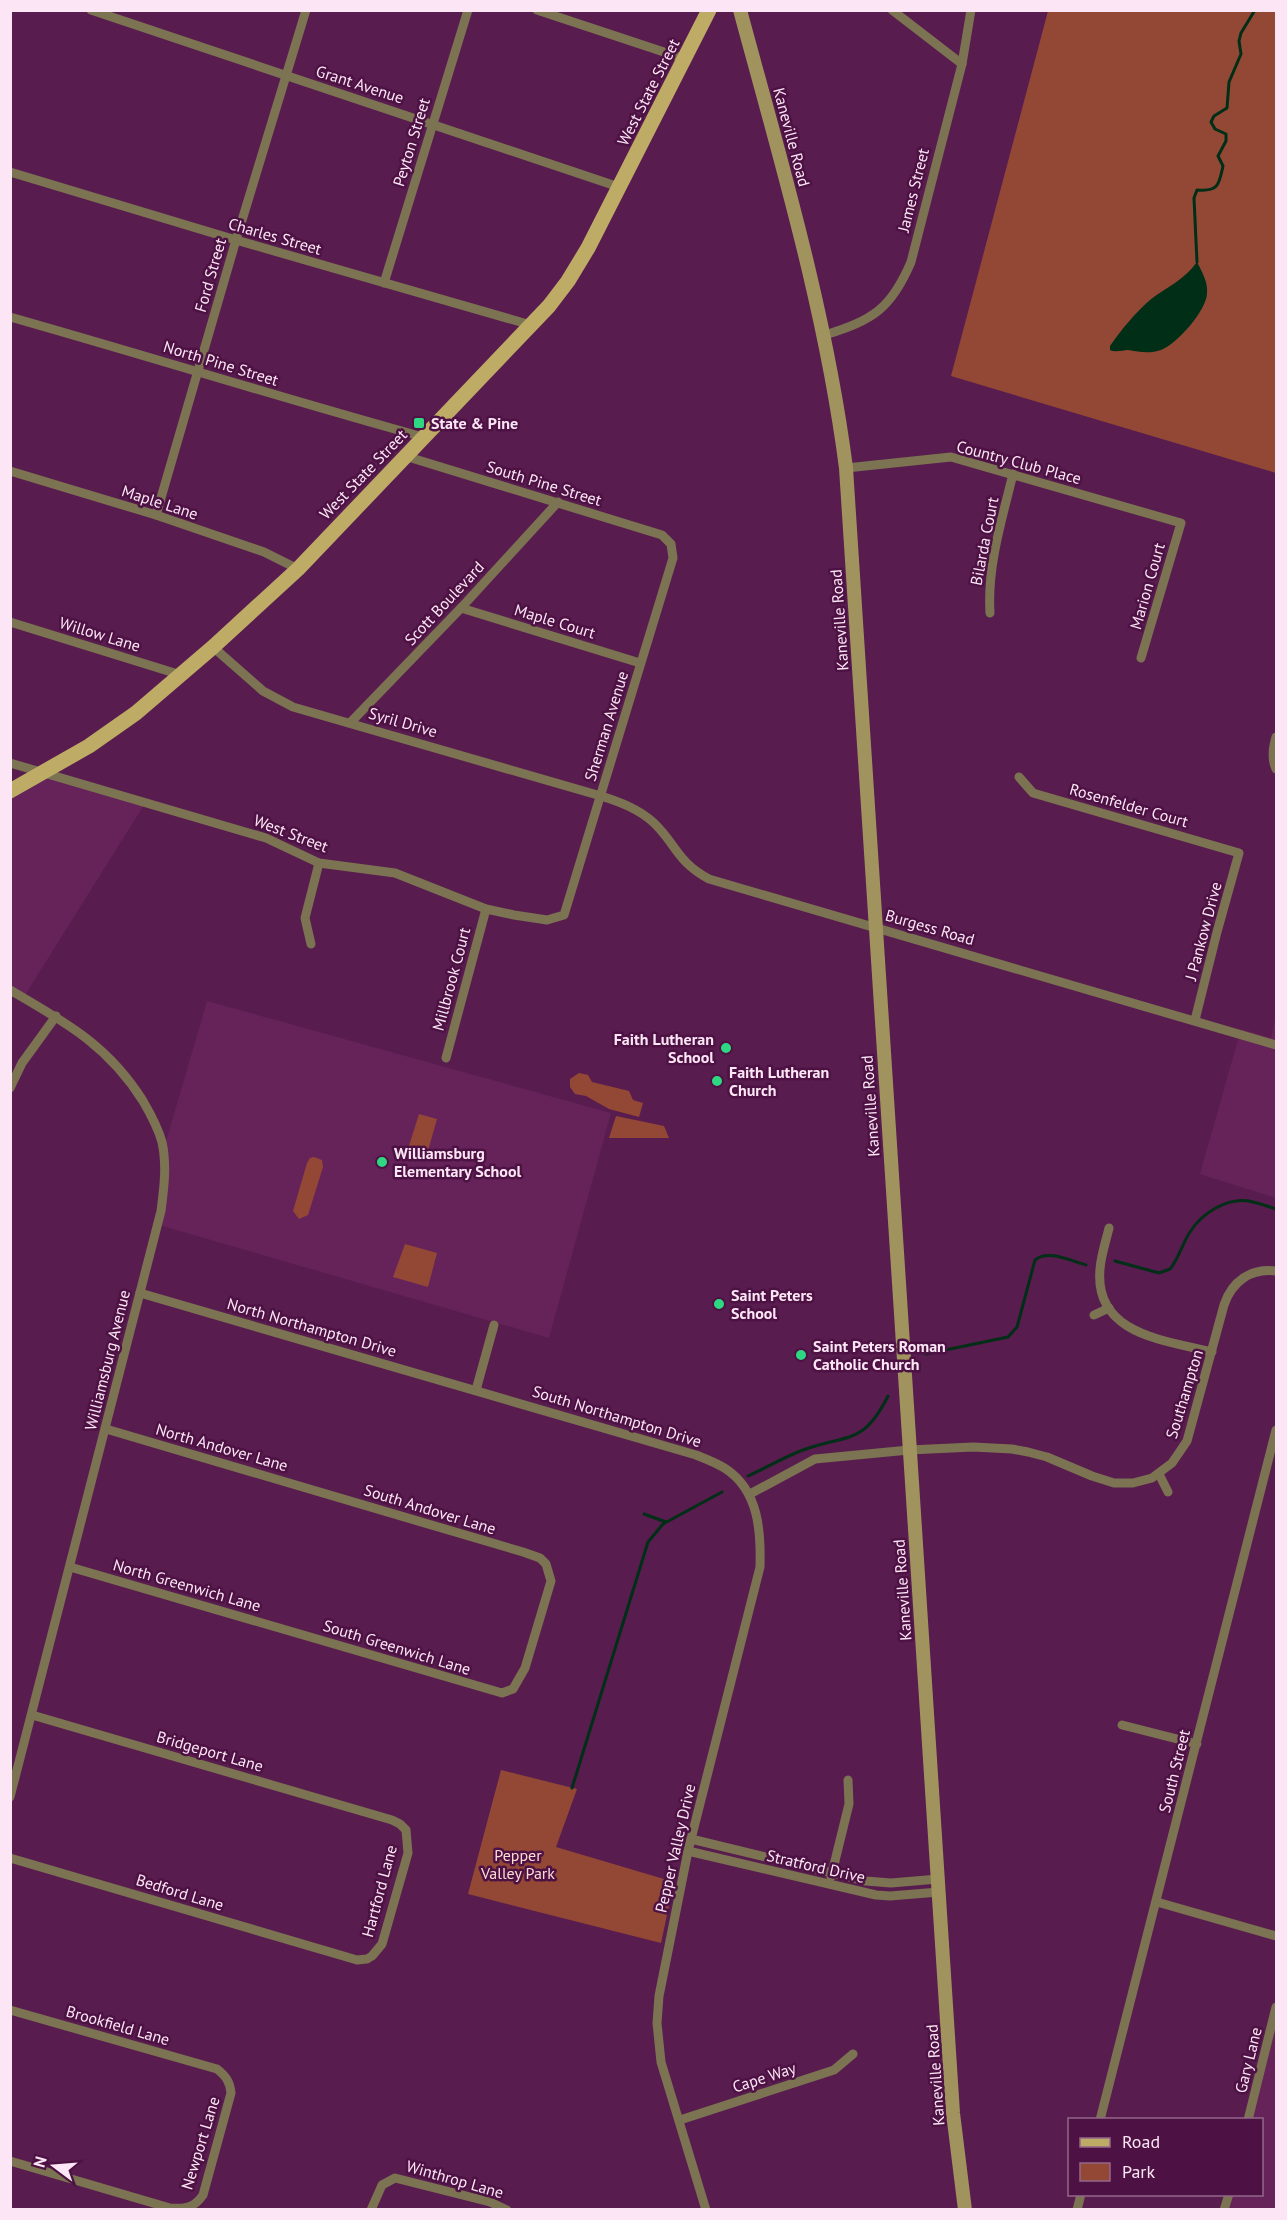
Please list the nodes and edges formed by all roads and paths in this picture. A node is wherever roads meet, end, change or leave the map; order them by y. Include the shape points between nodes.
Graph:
1 (91, 10) edge
2 (306, 10) edge
3 (468, 10) edge
4 (537, 10) edge
5 (709, 10) edge
6 (740, 10) edge
7 (892, 10) edge
8 (971, 10) edge
9 (685, 59) junction
10 (962, 64) junction
11 (286, 75) junction
12 (433, 123) junction
13 (10, 172) edge
14 (620, 187) junction
15 (236, 240) junction
16 (384, 283) junction
17 (10, 317) edge
18 (531, 325) junction
19 (825, 335) junction
20 (197, 370) junction
21 (423, 437) junction
22 (405, 456) junction
23 (846, 468) junction
24 (10, 471) edge
25 (1013, 474) junction
26 (558, 502) junction
27 (156, 515) junction
28 (1181, 522) joint
29 (671, 544) joint
30 (298, 568) junction
31 (461, 608) junction
32 (990, 613) dead end
33 (10, 622) edge
34 (213, 647) junction
35 (1141, 658) dead end
36 (640, 663) junction
37 (181, 675) junction
38 (350, 723) junction
39 (1276, 737) edge
40 (10, 763) edge
41 (1276, 769) edge
42 (42, 772) junction
43 (1019, 777) dead end
44 (10, 791) edge
45 (601, 795) junction
46 (1237, 852) joint
47 (319, 863) junction
48 (486, 909) junction
49 (564, 915) joint
50 (875, 926) junction
51 (310, 944) dead end
52 (10, 990) edge
53 (56, 1017) junction
54 (1195, 1020) junction
55 (1276, 1045) edge
56 (446, 1058) dead end
57 (10, 1088) edge
58 (1109, 1228) dead end
59 (1276, 1271) edge
60 (140, 1293) junction
61 (1109, 1308) junction
62 (1094, 1315) dead end
63 (494, 1325) dead end
64 (1212, 1352) junction
65 (476, 1390) junction
66 (106, 1429) junction
67 (1276, 1430) edge
68 (909, 1450) junction
69 (1159, 1474) junction
70 (1168, 1492) dead end
71 (329, 1494) joint
72 (750, 1494) junction
73 (70, 1567) junction
74 (294, 1632) joint
75 (491, 1691) joint
76 (32, 1715) junction
77 (1122, 1725) dead end
78 (1197, 1744) junction
79 (848, 1780) dead end
80 (10, 1797) edge
81 (379, 1816) joint
82 (691, 1839) junction
83 (688, 1851) junction
84 (10, 1858) edge
85 (832, 1872) junction
86 (829, 1885) junction
87 (938, 1885) junction
88 (1157, 1902) junction
89 (1276, 1936) edge
90 (341, 1956) joint
91 (1276, 2007) edge
92 (10, 2010) edge
93 (853, 2054) dead end
94 (217, 2069) joint
95 (1101, 2118) edge
96 (1248, 2118) edge
97 (680, 2120) junction
98 (10, 2161) edge
99 (372, 2207) edge
100 (171, 2208) edge
101 (507, 2210) edge
102 (706, 2210) edge
103 (964, 2210) edge

1 - 11 street, Grant Avenue
2 - 11 street, Ford Street
3 - 12 street, Peyton Street
4 - 9 street
5 - 9 main road, West State Street
6 - 19 main road, Kaneville Road
7 - 10 street
8 - 10 street, James Street
9 - 14 main road, West State Street
10 - 19 street, James Street via 902,284 884,307 866,320
11 - 12 street, Grant Avenue
11 - 15 street, Ford Street
12 - 14 street, Grant Avenue
12 - 16 street, Peyton Street
13 - 15 street, Charles Street
14 - 18 main road, West State Street via 568,281
15 - 16 street, Charles Street
15 - 20 street, Ford Street
16 - 18 street, Charles Street
17 - 20 street, North Pine Street
18 - 21 main road, West State Street
19 - 23 main road, Kaneville Road
20 - 21 street, North Pine Street
20 - 27 street, Ford Street
21 - 22 main road, West State Street
22 - 26 street, South Pine Street
22 - 30 main road, West State Street
23 - 25 street, Country Club Place via 951,457
23 - 50 main road, Kaneville Road
24 - 27 street, Maple Lane
25 - 28 street, Country Club Place
25 - 32 street, Bilarda Court via 996,548
26 - 29 street, South Pine Street via 662,535
26 - 31 street, Scott Boulevard
27 - 30 street, Maple Lane via 264,552
28 - 35 street, Marion Court
29 - 36 street, Sherman Avenue via 672,558
30 - 34 main road, West State Street
31 - 36 street, Maple Court
31 - 38 street, Scott Boulevard
33 - 37 street, Willow Lane
34 - 37 main road, West State Street
34 - 38 street, Syril Drive via 276,700
36 - 45 street, Sherman Avenue
37 - 42 main road, West State Street via 89,746
38 - 45 street, Syril Drive
39 - 41 street
40 - 42 street, West Street
42 - 44 main road, West State Street
42 - 47 street, West Street via 266,838
43 - 46 street, Rosenfelder Court via 1033,793
45 - 49 street, Sherman Avenue
45 - 50 street, Burgess Road via 644,814 689,866 708,879
46 - 54 street, J Pankow Drive
47 - 48 street, West Street via 395,873
47 - 51 street via 305,918
48 - 49 street, West Street via 547,920
48 - 56 street, Millbrook Court
50 - 54 street, Burgess Road
50 - 68 main road, Kaneville Road
52 - 53 street, Williamsburg Avenue
53 - 57 street via 22,1063
53 - 60 street, Williamsburg Avenue via 99,1047 120,1068 151,1114 162,1142 165,1185
54 - 55 street, Burgess Road
58 - 61 street via 1100,1269 1102,1294
59 - 64 street, Southampton via 1252,1273 1236,1283 1224,1305
60 - 65 street, North Northampton Drive
60 - 66 street, Williamsburg Avenue
61 - 62 street
61 - 64 street via 1118,1320 1138,1333
63 - 65 street
64 - 69 street, Southampton via 1187,1441
65 - 72 street, South Northampton Drive via 696,1455 727,1470
66 - 71 street, North Andover Lane
66 - 73 street, Williamsburg Avenue
67 - 78 street, South Street
68 - 69 street, Southampton via 1012,1449 1047,1457 1114,1483 1140,1482
68 - 72 street via 814,1459
68 - 87 main road, Kaneville Road
69 - 70 street
71 - 75 street, South Andover Lane via 523,1552 546,1564 550,1581 525,1668 513,1689
72 - 82 street, Pepper Valley Drive via 761,1536 760,1567
73 - 74 street, North Greenwich Lane
73 - 76 street, Williamsburg Avenue
74 - 75 street, South Greenwich Lane
76 - 80 street, Williamsburg Avenue
76 - 81 street, Bridgeport Lane
77 - 78 street
78 - 88 street, South Street
79 - 85 street via 849,1804
81 - 90 street, Hartford Lane via 406,1830 408,1853 382,1944 367,1959
82 - 83 street, Pepper Valley Drive
82 - 85 street, Stratford Drive
83 - 86 street, Stratford Drive
83 - 97 street, Pepper Valley Drive via 657,2023 661,2062
84 - 90 street, Bedford Lane
85 - 86 street
85 - 87 street, Stratford Drive via 880,1882
86 - 87 street, Stratford Drive via 890,1896
87 - 103 main road, Kaneville Road via 956,2149
88 - 89 street
88 - 95 street, South Street
91 - 96 street, Gary Lane
92 - 94 street, Brookfield Lane
93 - 97 street, Cape Way via 834,2070
94 - 100 street, Newport Lane via 225,2076 231,2093 203,2195 196,2205
97 - 102 street, Pepper Valley Drive
98 - 100 street
99 - 101 street, Winthrop Lane via 382,2185 395,2178 490,2202

